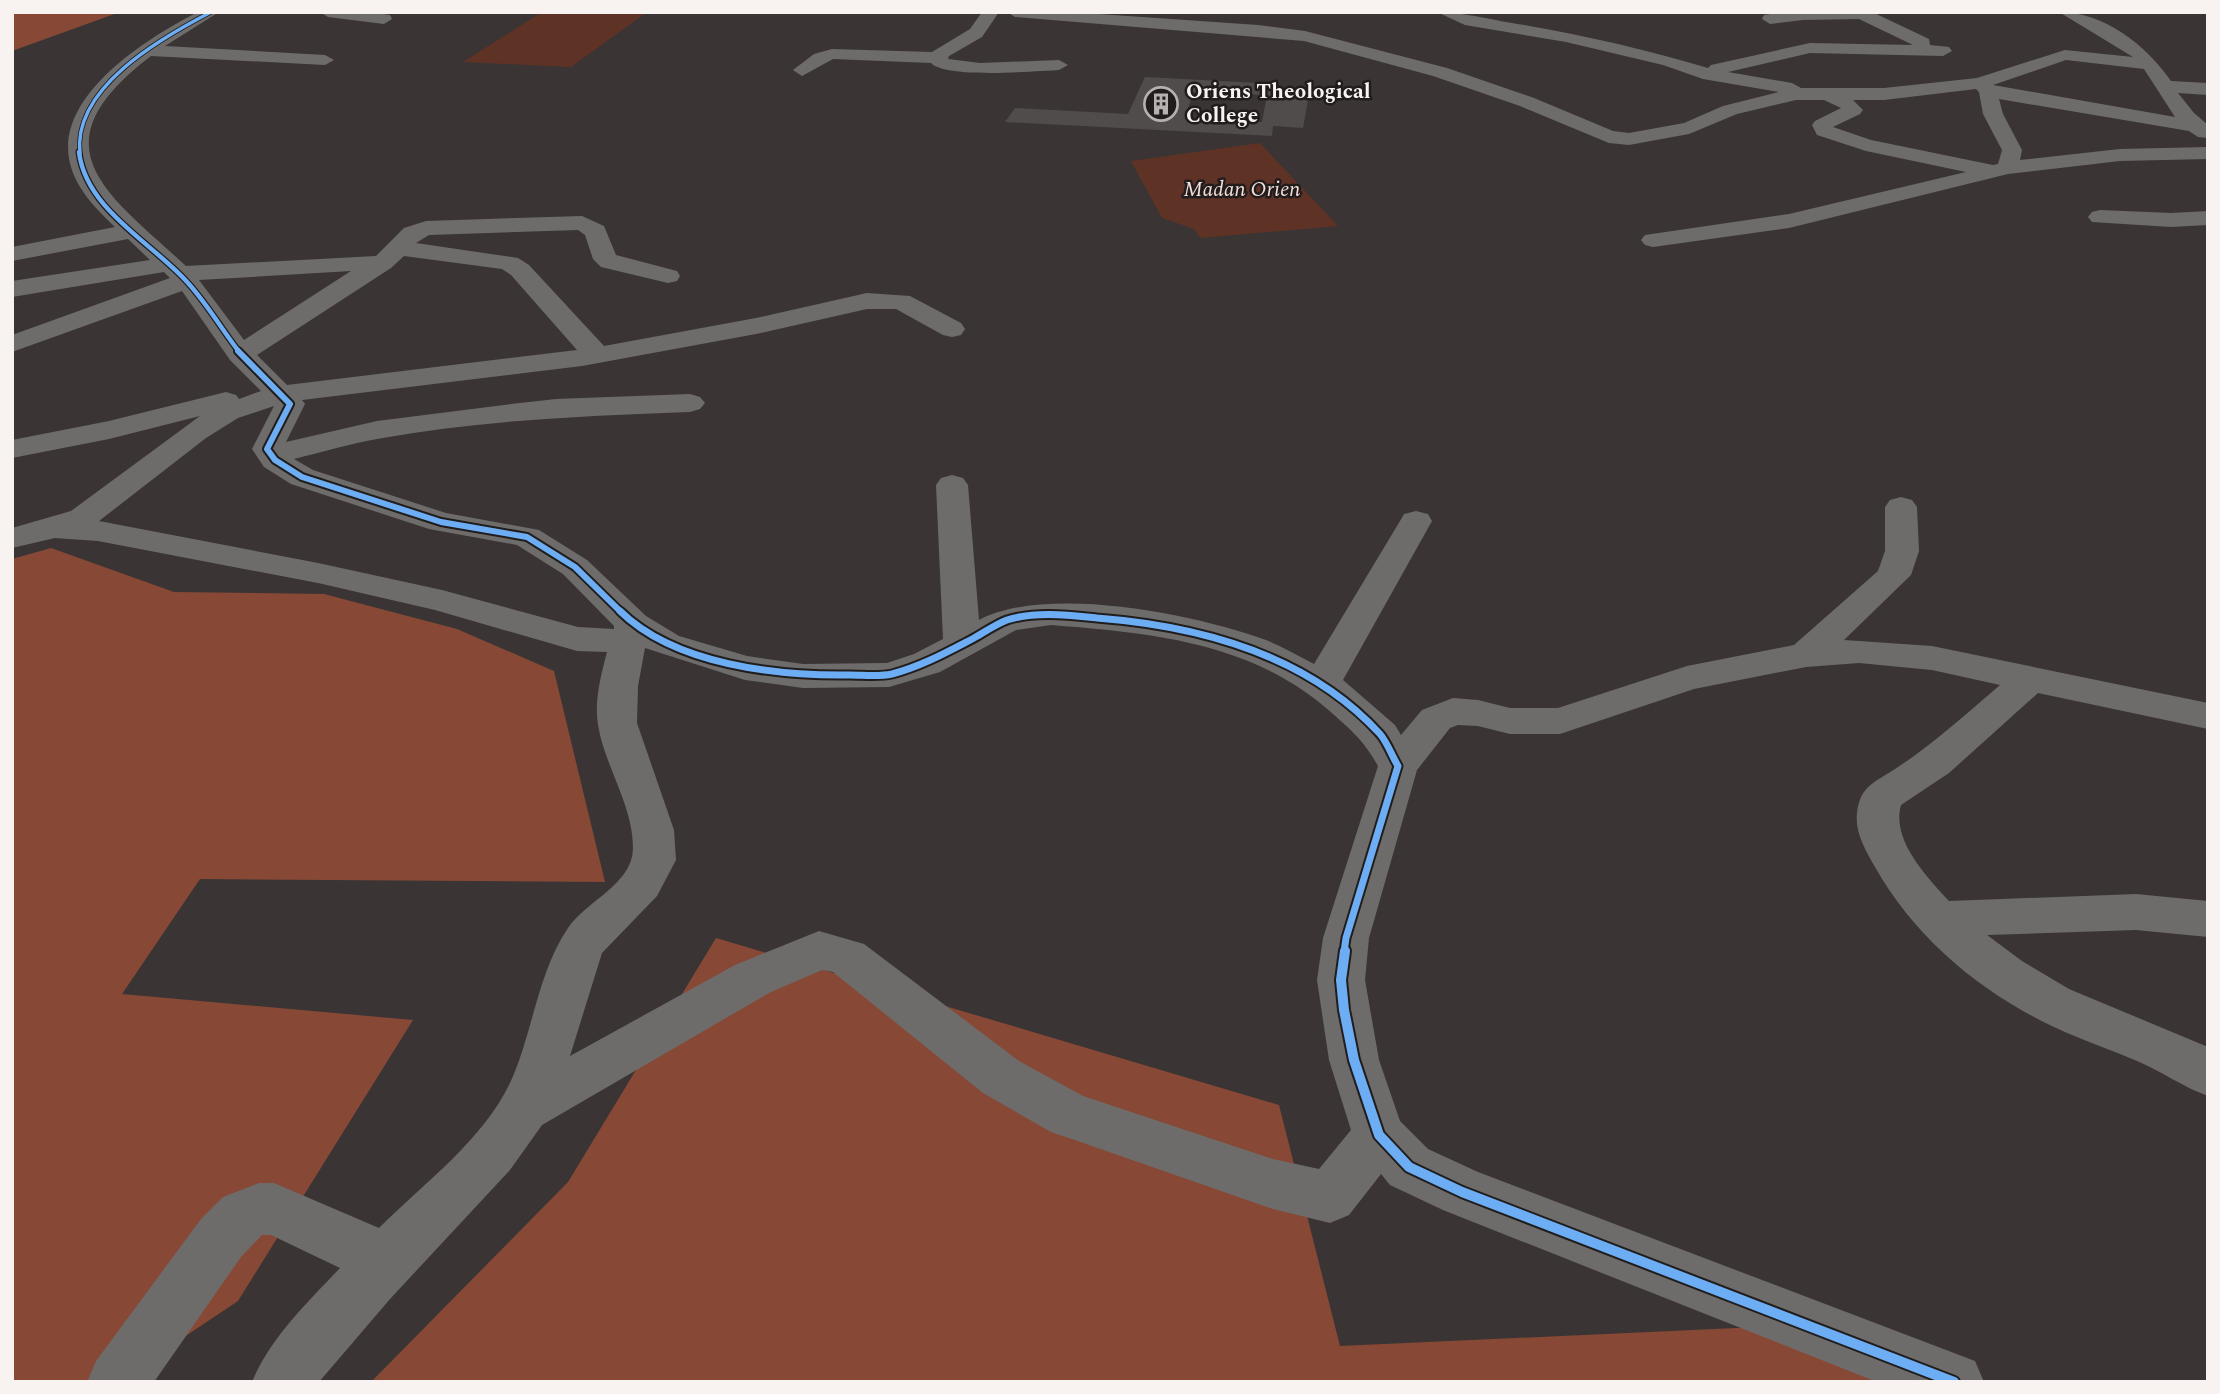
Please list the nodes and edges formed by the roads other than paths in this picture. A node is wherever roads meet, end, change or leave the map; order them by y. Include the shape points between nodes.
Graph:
1 (211, 12) edge
2 (328, 12) edge
3 (991, 12) edge
4 (1015, 12) edge
5 (1445, 12) edge
6 (2067, 12) edge
7 (1860, 13) edge
8 (384, 19) dead end
9 (1770, 19) dead end
10 (1300, 21) dead end
11 (1279, 32) junction
12 (939, 58) junction
13 (325, 60) dead end
14 (139, 64) junction
15 (2149, 64) junction
16 (1059, 65) dead end
17 (802, 70) dead end
18 (1703, 73) junction
19 (1983, 79) junction
20 (2162, 86) junction
21 (2208, 89) edge
22 (1816, 94) junction
23 (2202, 130) edge
24 (2208, 153) edge
25 (2001, 170) junction
26 (2100, 216) dead end
27 (2208, 218) edge
28 (134, 231) junction
29 (1653, 240) dead end
30 (12, 254) edge
31 (390, 256) junction
32 (179, 273) junction
33 (668, 276) dead end
34 (12, 289) edge
35 (952, 328) dead end
36 (12, 344) edge
37 (240, 354) junction
38 (597, 355) junction
39 (278, 391) junction
40 (690, 403) dead end
41 (12, 449) edge
42 (271, 455) junction
43 (953, 485) dead end
44 (1900, 507) dead end
45 (1416, 521) dead end
46 (55, 528) junction
47 (12, 538) edge
48 (631, 632) junction
49 (962, 644) junction
50 (1806, 655) junction
51 (2031, 678) junction
52 (1322, 683) junction
53 (2208, 716) edge
54 (1398, 766) junction
55 (1940, 919) junction
56 (2208, 919) edge
57 (2208, 1074) edge
58 (523, 1109) junction
59 (1379, 1135) junction
60 (386, 1260) junction
61 (117, 1382) edge
62 (282, 1382) edge
63 (1954, 1382) edge

1 - 14 street
2 - 8 street
3 - 12 street via 976,33
4 - 11 street
5 - 18 street via 1465,20 1553,34 1659,59
6 - 15 street via 2130,47
7 - 9 street
7 - 18 street via 1949,53 1810,48
10 - 11 street
11 - 22 street via 1440,72 1616,138 1673,132 1775,97
12 - 16 street via 942,64 966,68
12 - 17 street via 832,54
13 - 14 street
14 - 28 street via 94,98 79,139 81,166 99,197
15 - 19 street via 2065,55
15 - 20 street
18 - 22 street
19 - 22 street via 1884,94
19 - 23 street
19 - 25 street via 1993,114 2012,150
20 - 21 street
20 - 23 street via 2182,116
22 - 25 street via 1853,110 1822,125 1824,131 1866,145
24 - 25 street via 2120,155
25 - 29 street via 1789,222
26 - 27 street
28 - 30 street
28 - 32 street
31 - 32 street
31 - 33 street via 412,233 426,228 575,222 596,231 610,262
31 - 37 street
31 - 38 street via 509,263
32 - 34 street
32 - 36 street
32 - 37 street
35 - 38 street via 901,302 867,301
37 - 39 street
38 - 39 street
39 - 41 street
39 - 42 street via 290,404 267,449
39 - 46 street via 228,412 184,440 98,508
40 - 42 street via 511,413 377,430
42 - 48 street via 303,477 384,504 441,522 527,537 575,567
43 - 49 street
44 - 50 street via 1902,551 1895,575
45 - 52 street
46 - 47 street
46 - 48 street via 98,531 318,573 577,639
48 - 49 street via 732,664 803,676 889,675 927,663
48 - 58 street via 617,697 617,720 655,839 654,859 634,895 586,939
49 - 52 street via 1007,620 1051,614 1127,620 1228,639
50 - 51 street via 1884,653
50 - 54 street via 1687,678 1560,721 1510,721 1453,711 1436,719
51 - 53 street
51 - 55 street via 1935,763 1882,797 1877,818 1884,843 1900,872
52 - 54 street via 1381,735
54 - 59 street via 1346,938 1341,980 1354,1060
55 - 56 street via 2136,912
55 - 57 street via 1992,966 2053,1004 2158,1047
58 - 59 street via 752,979 819,950 847,957 1001,1077 1069,1115 1273,1184 1330,1197
58 - 60 street via 469,1176
59 - 63 street via 1409,1167 1462,1192
60 - 61 street via 274,1209 243,1216 220,1238
60 - 62 street via 338,1309

